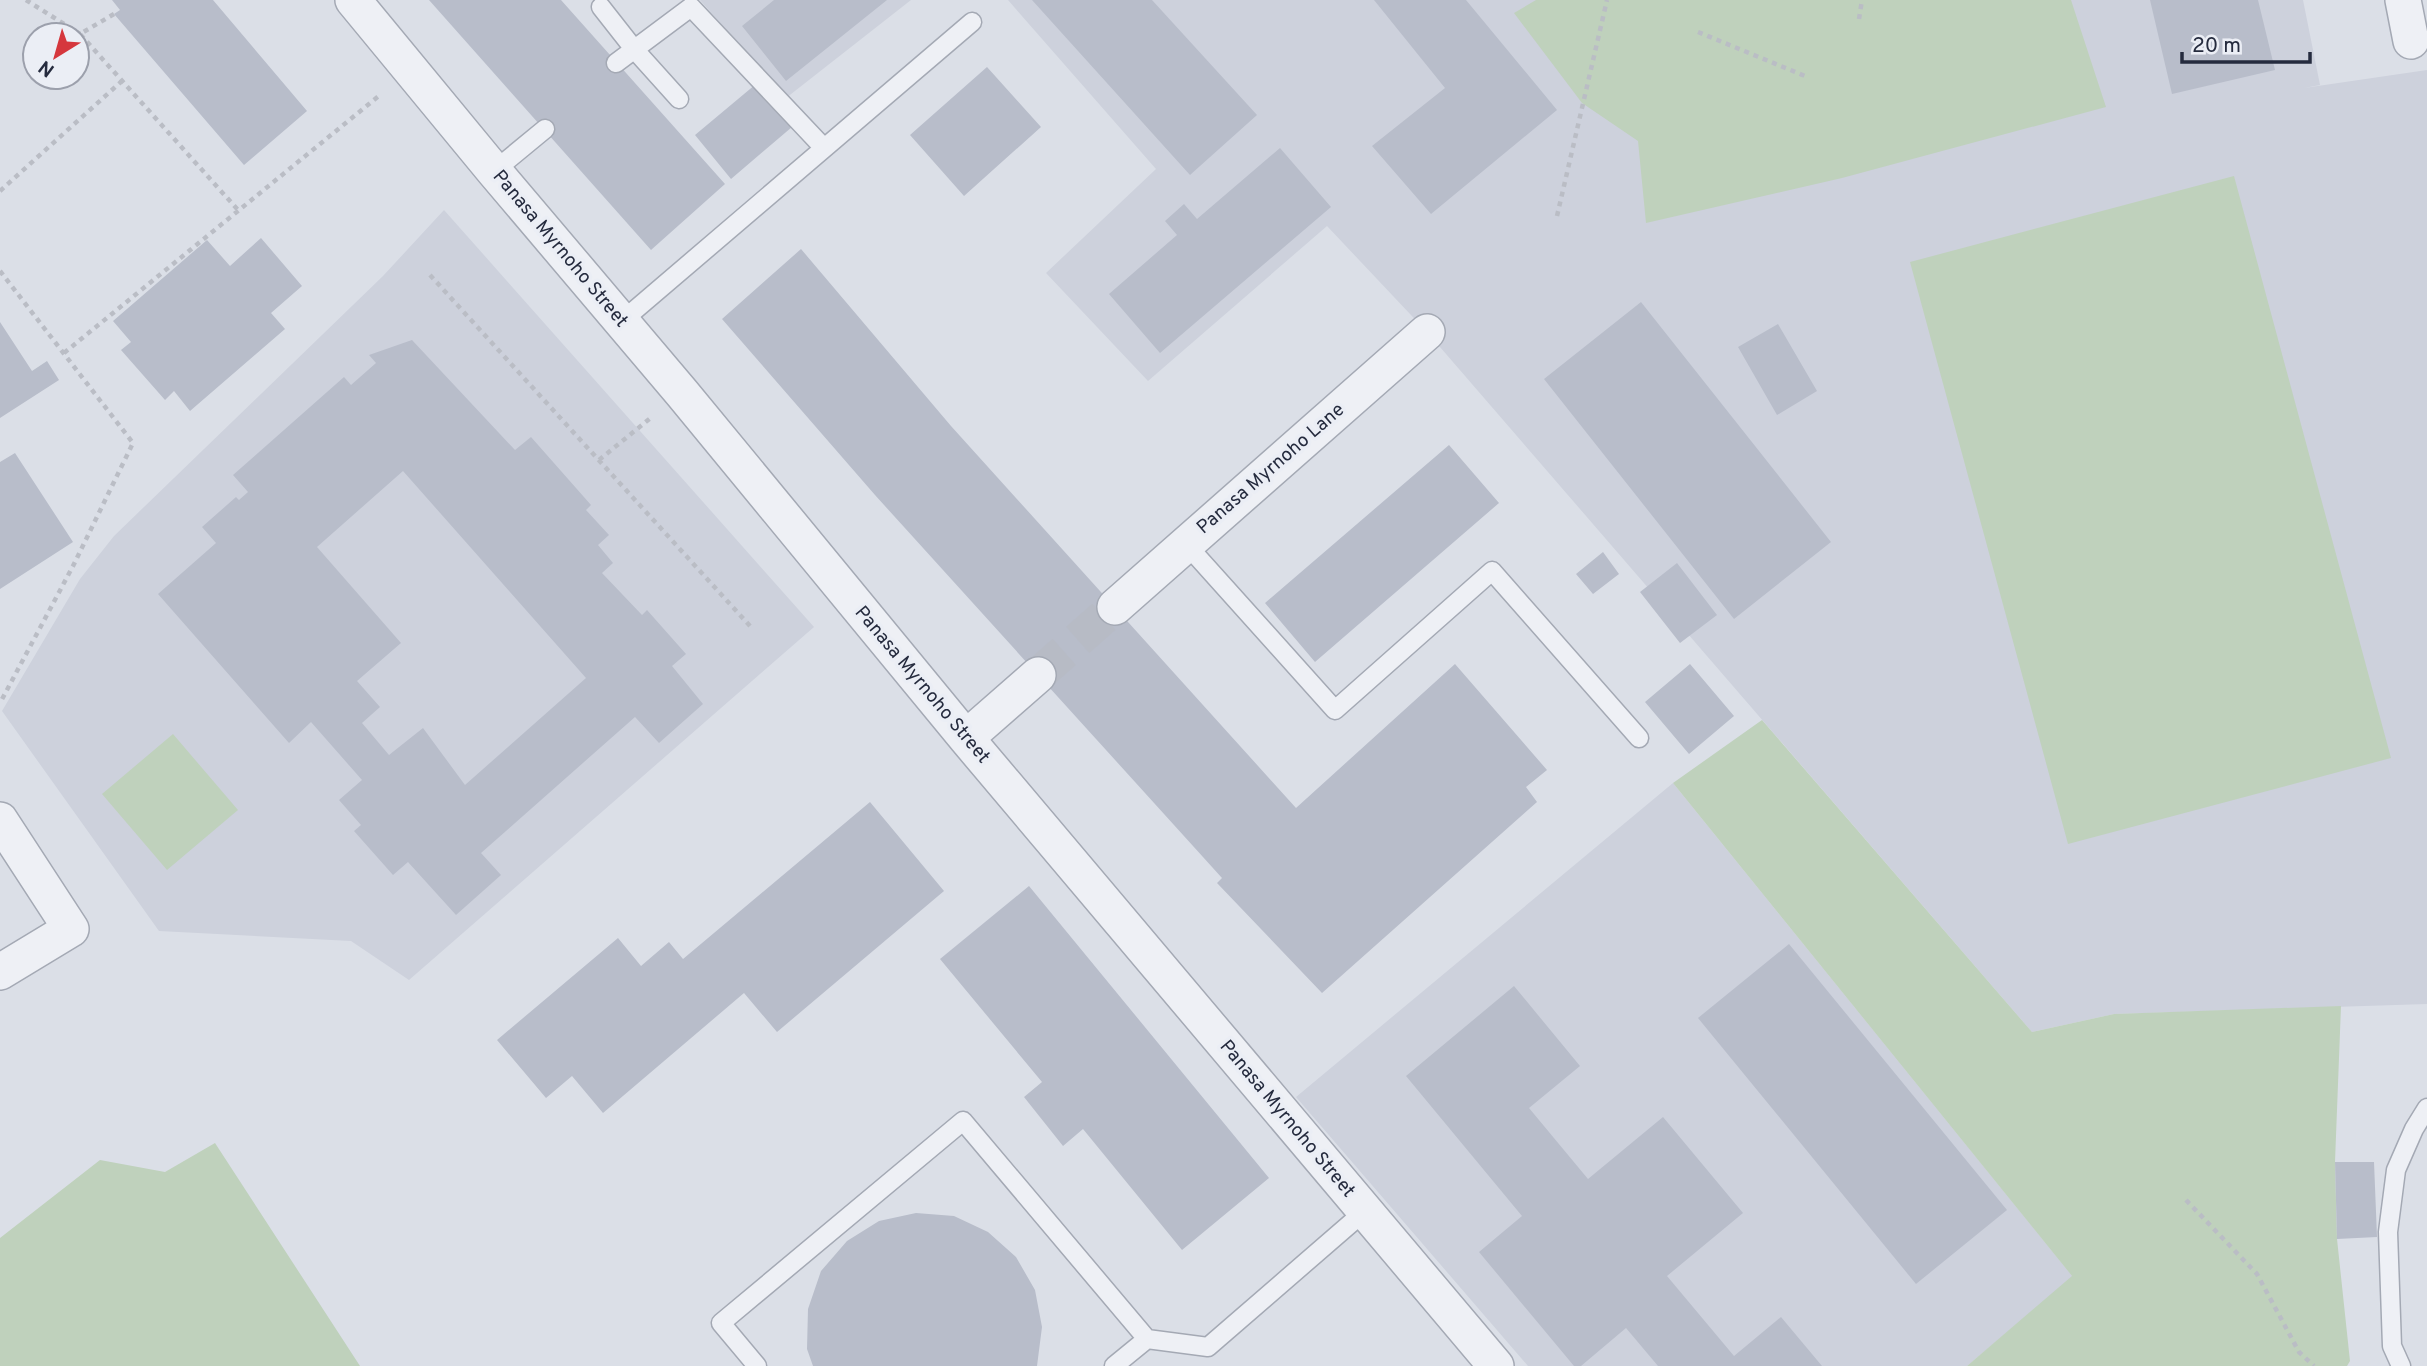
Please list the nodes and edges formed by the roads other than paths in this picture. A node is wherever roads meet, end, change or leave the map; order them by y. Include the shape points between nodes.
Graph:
1 (353, 0) edge
2 (2403, 0) edge
3 (693, 2) edge
4 (601, 7) dead end
5 (972, 22) dead end
6 (2411, 41) dead end
7 (634, 49) junction
8 (616, 64) dead end
9 (679, 99) dead end
10 (545, 129) dead end
11 (824, 148) junction
12 (494, 171) junction
13 (622, 321) junction
14 (1427, 332) dead end
15 (1186, 544) junction
16 (1115, 607) tunnel mouth
17 (1038, 675) tunnel mouth
18 (966, 738) junction
19 (1639, 738) dead end
20 (0, 820) edge
21 (0, 972) edge
22 (2427, 1108) edge
23 (1365, 1211) junction
24 (1147, 1339) junction
25 (757, 1366) edge
26 (1114, 1366) edge
27 (1496, 1366) edge
28 (2401, 1366) edge

1 - 12 street, Panasa Myrnoho Street
2 - 6 street
3 - 7 lane
3 - 11 lane
4 - 7 lane
5 - 11 lane
7 - 8 lane
7 - 9 lane
10 - 12 lane
11 - 13 lane
12 - 13 street, Panasa Myrnoho Street
13 - 18 street, Panasa Myrnoho Street
14 - 15 street, Panasa Myrnoho Lane
15 - 16 street, Panasa Myrnoho Lane
15 - 19 lane via 1335,710 1492,571
17 - 18 street
18 - 23 street, Panasa Myrnoho Street
20 - 21 street via 71,929
22 - 28 lane via 2396,1170 2388,1232 2392,1346
23 - 24 lane via 1208,1347
23 - 27 street, Panasa Myrnoho Street
24 - 25 lane via 963,1121 721,1323
24 - 26 lane

